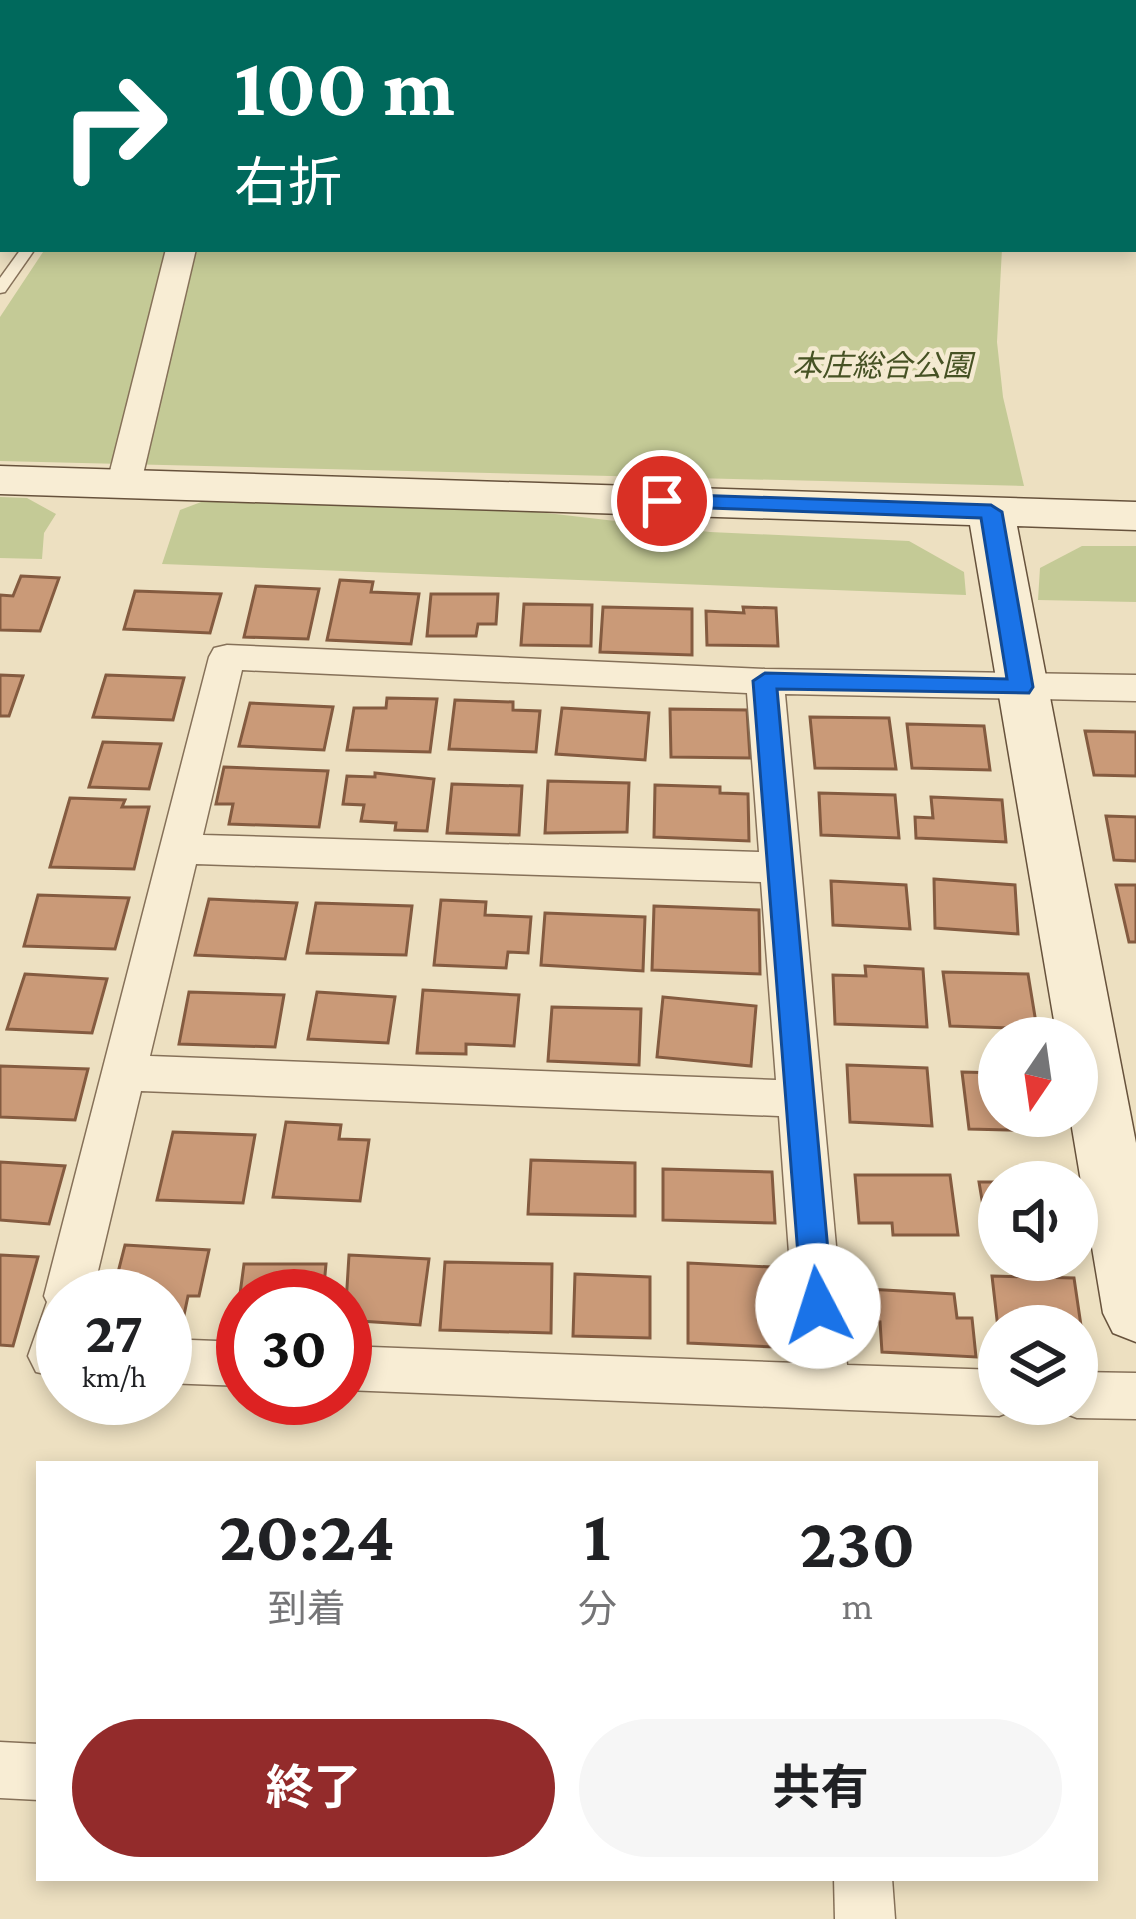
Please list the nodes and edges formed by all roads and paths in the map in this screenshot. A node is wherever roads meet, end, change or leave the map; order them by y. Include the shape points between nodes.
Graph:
1 (26, 252) edge
2 (180, 252) edge
3 (0, 289) edge
4 (0, 480) edge
5 (124, 484) junction
6 (991, 512) junction
7 (1136, 516) edge
8 (765, 681) junction
9 (1021, 687) junction
10 (1136, 688) edge
11 (179, 849) junction
12 (781, 868) junction
13 (124, 1073) junction
14 (800, 1099) junction
15 (75, 1269) edge
16 (1136, 1313) edge
17 (372, 1369) edge
18 (824, 1388) junction
19 (978, 1392) edge
20 (1098, 1395) edge
21 (1136, 1396) edge
22 (0, 1769) edge
23 (36, 1772) edge
24 (863, 1881) edge
25 (866, 1919) edge

1 - 3 lane
2 - 5 street
4 - 5 street
5 - 6 street
6 - 7 street
6 - 9 street
8 - 9 street
8 - 11 street via 227,657
8 - 12 street
9 - 10 street
9 - 16 street
11 - 12 street
11 - 13 street
12 - 14 street
13 - 14 street
13 - 15 street
14 - 18 street
17 - 18 street
18 - 19 street
20 - 21 street
22 - 23 street
24 - 25 street

